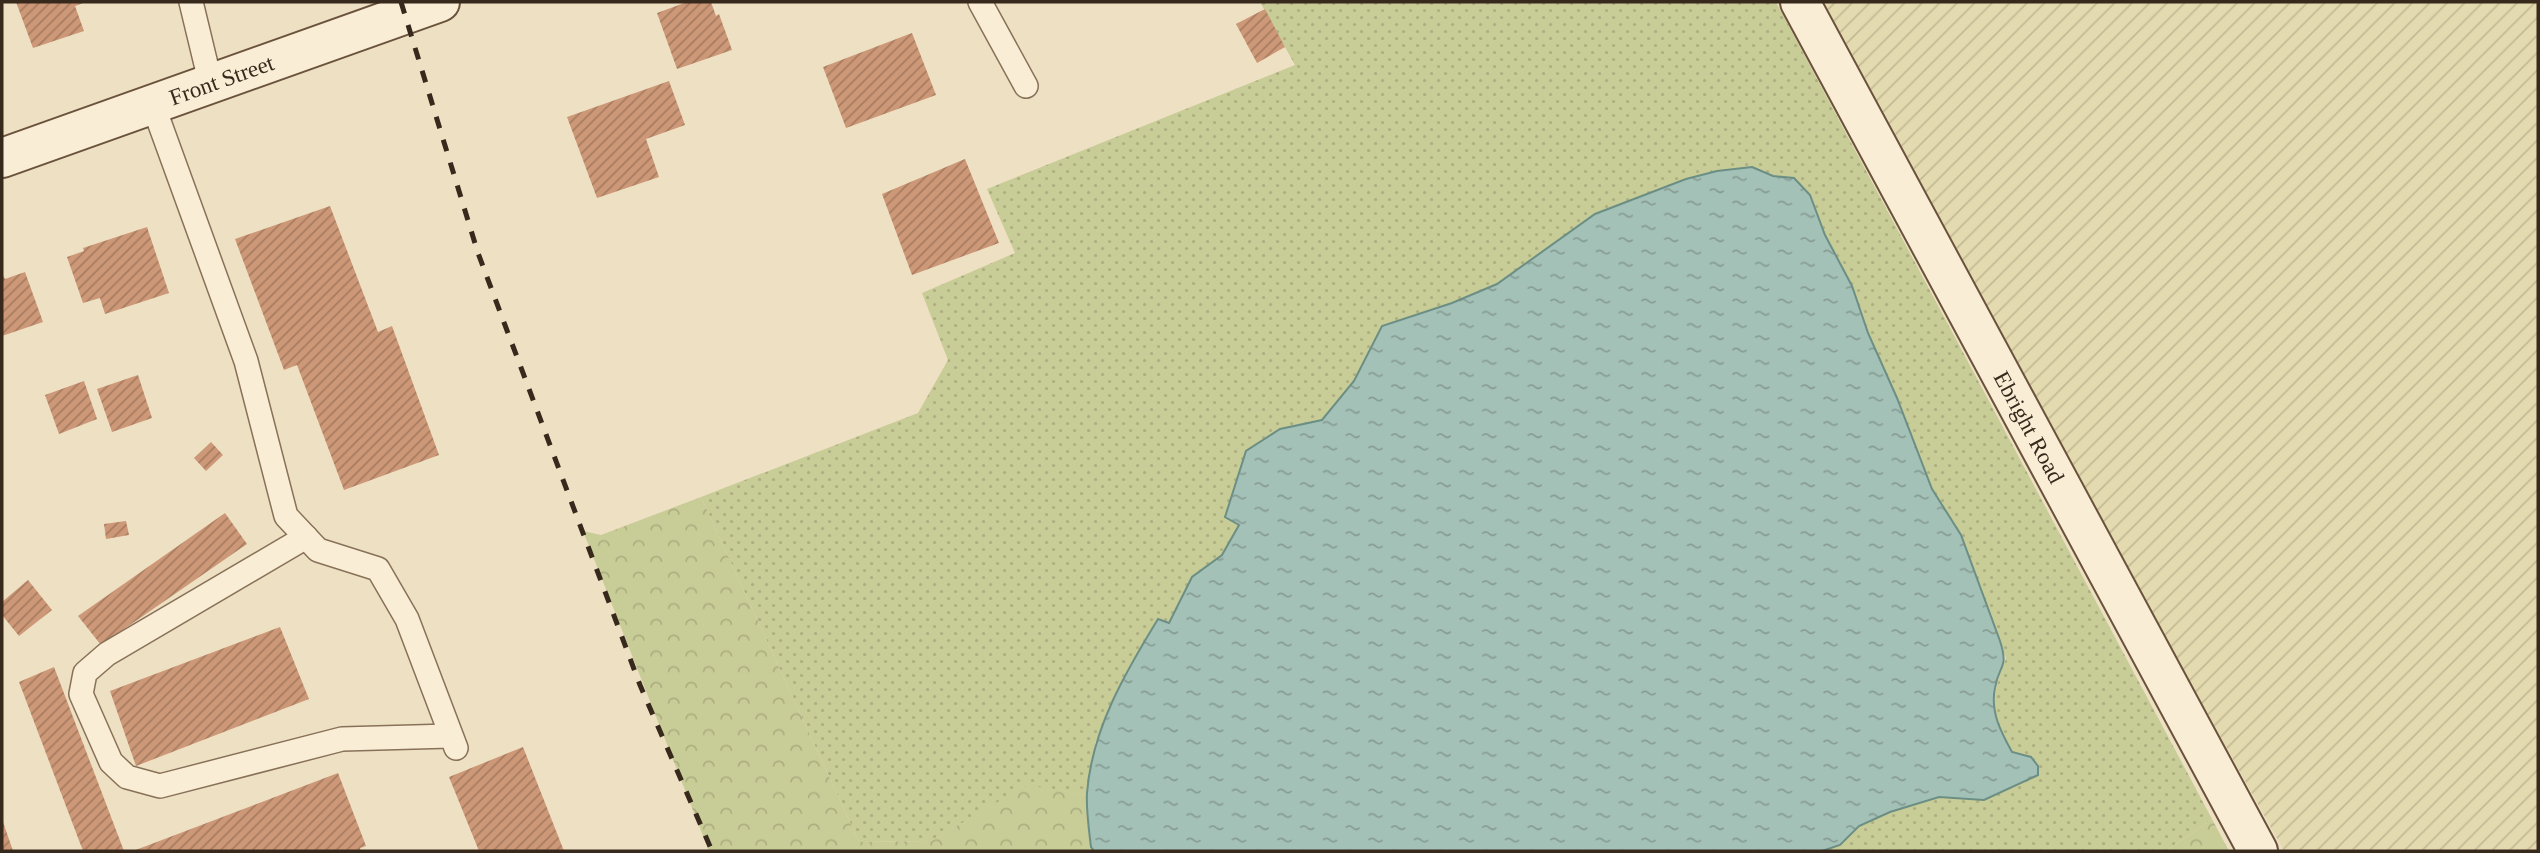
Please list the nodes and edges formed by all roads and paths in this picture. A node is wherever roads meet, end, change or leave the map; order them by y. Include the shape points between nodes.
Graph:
1 (191, 2) edge
2 (440, 2) edge
3 (981, 2) edge
4 (1800, 2) edge
5 (211, 85) junction
6 (1026, 86) dead end
7 (153, 105) junction
8 (2, 158) edge
9 (306, 537) junction
10 (2258, 851) edge

1 - 5 lane
2 - 5 street, Front Street
3 - 6 lane
4 - 10 street, Ebright Road
5 - 7 street, Front Street
7 - 8 street, Front Street
7 - 9 lane via 246,361 286,516
9 - 9 lane via 317,550 378,569 407,618 453,742 342,739 160,786 127,777 111,762 81,694 85,673 107,654

